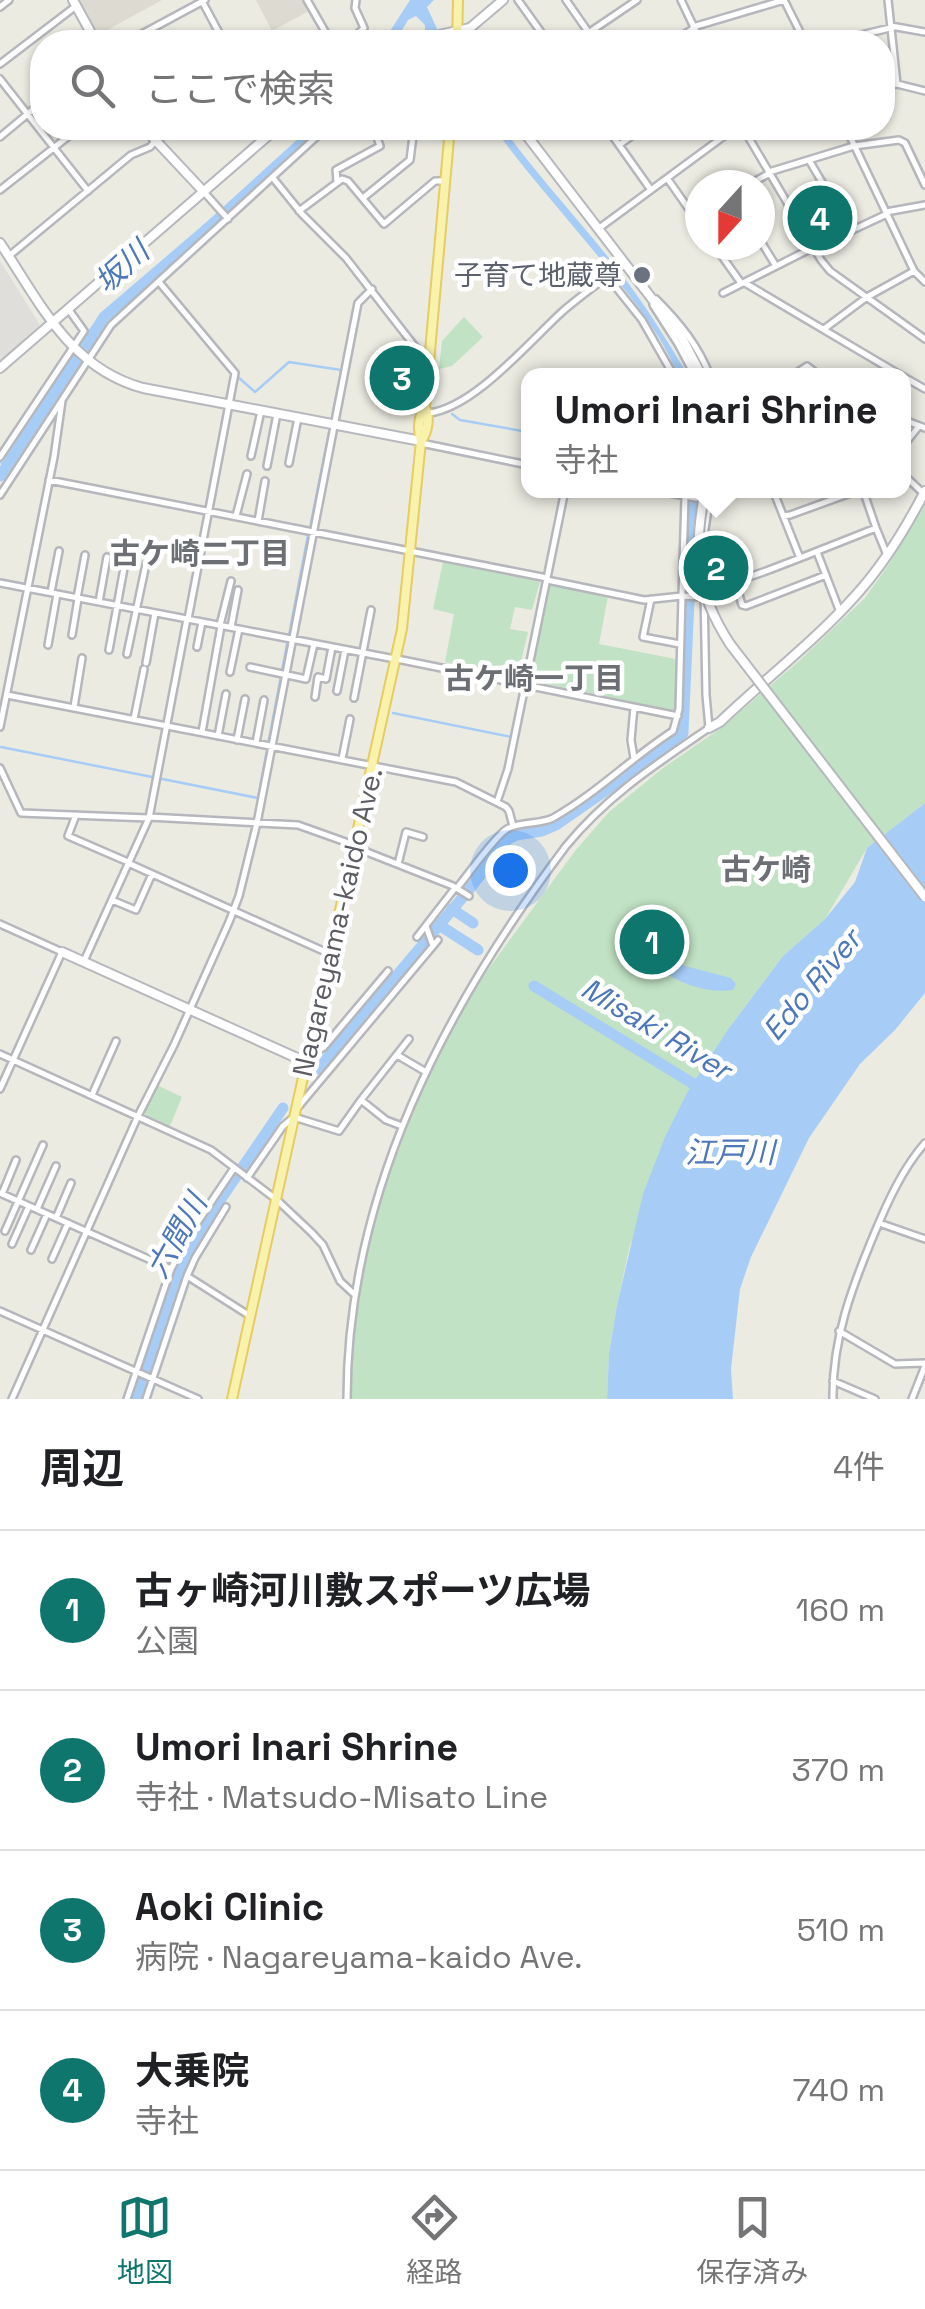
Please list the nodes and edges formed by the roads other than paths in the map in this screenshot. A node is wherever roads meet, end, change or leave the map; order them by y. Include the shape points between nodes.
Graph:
1 (10, 0) edge
2 (203, 0) edge
3 (307, 0) edge
4 (356, 0) edge
5 (458, 0) edge
6 (503, 0) edge
7 (518, 0) edge
8 (566, 0) edge
9 (637, 0) edge
10 (681, 0) edge
11 (784, 0) edge
12 (888, 0) edge
13 (74, 3) edge
14 (0, 7) edge
15 (891, 27) junction
16 (694, 28) junction
17 (41, 30) edge
18 (89, 30) edge
19 (149, 30) edge
20 (218, 30) edge
21 (325, 30) edge
22 (362, 30) edge
23 (458, 30) edge
24 (461, 30) edge
25 (539, 30) edge
26 (587, 30) edge
27 (593, 30) edge
28 (691, 30) edge
29 (799, 30) edge
30 (879, 30) edge
31 (891, 30) edge
32 (925, 32) edge
33 (30, 39) edge
34 (895, 60) edge
35 (0, 64) edge
36 (0, 80) edge
37 (895, 84) edge
38 (898, 84) junction
39 (925, 92) edge
40 (30, 112) edge
41 (27, 114) junction
42 (30, 118) edge
43 (0, 136) edge
44 (48, 140) edge
45 (64, 140) edge
46 (263, 140) edge
47 (313, 140) edge
48 (379, 140) edge
49 (413, 140) edge
50 (448, 140) edge
51 (530, 140) edge
52 (615, 140) edge
53 (626, 140) edge
54 (719, 140) edge
55 (750, 140) edge
56 (851, 140) edge
57 (155, 141) joint
58 (619, 145) junction
59 (854, 146) junction
60 (54, 148) junction
61 (809, 160) junction
62 (768, 170) edge
63 (775, 171) edge
64 (273, 178) junction
65 (667, 178) junction
66 (444, 181) junction
67 (337, 182) junction
68 (775, 182) edge
69 (925, 185) edge
70 (0, 190) edge
71 (651, 190) junction
72 (89, 191) junction
73 (204, 192) junction
74 (362, 198) junction
75 (685, 200) edge
76 (925, 205) edge
77 (300, 211) junction
78 (886, 213) junction
79 (228, 218) junction
80 (598, 229) junction
81 (850, 230) junction
82 (0, 243) edge
83 (814, 248) junction
84 (8, 256) junction
85 (725, 260) edge
86 (772, 260) edge
87 (623, 264) junction
88 (776, 266) junction
89 (914, 271) junction
90 (607, 276) junction
91 (159, 282) junction
92 (640, 282) junction
93 (925, 282) edge
94 (743, 283) junction
95 (372, 290) junction
96 (723, 294) dead end
97 (867, 297) junction
98 (68, 309) junction
99 (53, 323) junction
100 (824, 330) junction
101 (925, 339) edge
102 (73, 348) junction
103 (429, 358) junction
104 (87, 361) junction
105 (0, 368) edge
106 (669, 368) edge
107 (693, 368) edge
108 (695, 368) edge
109 (707, 368) edge
110 (889, 368) edge
111 (62, 400) junction
112 (229, 404) junction
113 (427, 410) junction
114 (261, 411) junction
115 (277, 414) junction
116 (298, 418) junction
117 (334, 425) junction
118 (421, 442) junction
119 (251, 456) dead end
120 (0, 457) edge
121 (289, 463) dead end
122 (521, 463) edge
123 (267, 466) dead end
124 (247, 474) dead end
125 (49, 480) junction
126 (265, 481) dead end
127 (924, 493) edge
128 (0, 495) edge
129 (562, 498) edge
130 (685, 498) edge
131 (705, 498) edge
132 (706, 498) edge
133 (776, 498) edge
134 (839, 498) edge
135 (864, 498) edge
136 (209, 511) junction
137 (236, 516) junction
138 (783, 516) junction
139 (258, 521) junction
140 (876, 528) junction
141 (314, 532) junction
142 (59, 551) dead end
143 (411, 551) junction
144 (817, 552) junction
145 (85, 555) dead end
146 (887, 556) junction
147 (107, 557) dead end
148 (800, 558) junction
149 (146, 564) dead end
150 (124, 568) dead end
151 (826, 575) junction
152 (546, 579) junction
153 (735, 580) junction
154 (231, 581) dead end
155 (0, 583) edge
156 (703, 583) junction
157 (28, 588) junction
158 (238, 590) dead end
159 (54, 593) junction
160 (683, 596) junction
161 (702, 597) junction
162 (77, 598) junction
163 (651, 600) junction
164 (99, 602) junction
165 (118, 605) junction
166 (136, 609) junction
167 (372, 610) dead end
168 (840, 612) junction
169 (156, 613) junction
170 (187, 619) junction
171 (202, 622) junction
172 (220, 626) junction
173 (235, 628) junction
174 (72, 635) dead end
175 (293, 640) junction
176 (314, 644) junction
177 (680, 644) junction
178 (48, 645) dead end
179 (197, 647) dead end
180 (332, 647) junction
181 (109, 650) dead end
182 (344, 650) junction
183 (127, 654) dead end
184 (363, 654) junction
185 (82, 658) dead end
186 (396, 659) junction
187 (250, 667) dead end
188 (230, 672) dead end
189 (286, 674) junction
190 (524, 686) junction
191 (337, 691) dead end
192 (4, 694) edge
193 (226, 694) dead end
194 (315, 697) dead end
195 (354, 698) dead end
196 (245, 699) dead end
197 (264, 700) dead end
198 (74, 708) junction
199 (634, 708) junction
200 (678, 716) junction
201 (134, 719) junction
202 (350, 719) dead end
203 (166, 725) junction
204 (0, 728) edge
205 (709, 728) junction
206 (202, 732) junction
207 (218, 736) junction
208 (237, 740) junction
209 (256, 742) junction
210 (653, 744) junction
211 (272, 746) junction
212 (634, 758) junction
213 (662, 758) junction
214 (342, 759) junction
215 (372, 765) junction
216 (0, 768) edge
217 (497, 802) junction
218 (76, 815) junction
219 (149, 818) junction
220 (257, 824) junction
221 (512, 826) junction
222 (423, 836) dead end
223 (354, 846) junction
224 (128, 863) junction
225 (398, 864) junction
226 (152, 874) junction
227 (456, 888) junction
228 (469, 896) dead end
229 (925, 897) edge
230 (112, 900) junction
231 (234, 910) junction
232 (0, 924) edge
233 (426, 926) junction
234 (417, 937) dead end
235 (62, 952) junction
236 (330, 954) junction
237 (84, 961) junction
238 (388, 971) dead end
239 (190, 1009) junction
240 (409, 1039) dead end
241 (116, 1041) dead end
242 (309, 1048) junction
243 (0, 1054) edge
244 (397, 1055) junction
245 (13, 1060) junction
246 (306, 1062) junction
247 (426, 1072) junction
248 (0, 1089) edge
249 (92, 1095) junction
250 (361, 1100) junction
251 (295, 1114) junction
252 (138, 1116) junction
253 (402, 1126) junction
254 (925, 1143) edge
255 (44, 1145) dead end
256 (16, 1160) dead end
257 (56, 1166) dead end
258 (234, 1168) junction
259 (247, 1178) junction
260 (71, 1183) dead end
261 (1, 1193) edge
262 (277, 1200) junction
263 (18, 1201) junction
264 (29, 1206) junction
265 (226, 1207) dead end
266 (37, 1209) junction
267 (47, 1214) junction
268 (56, 1218) junction
269 (68, 1223) junction
270 (878, 1223) junction
271 (6, 1232) dead end
272 (87, 1232) junction
273 (925, 1239) edge
274 (12, 1244) dead end
275 (31, 1250) dead end
276 (52, 1259) dead end
277 (172, 1269) junction
278 (187, 1276) junction
279 (354, 1294) junction
280 (0, 1311) edge
281 (250, 1316) junction
282 (43, 1330) junction
283 (839, 1332) junction
284 (925, 1365) edge
285 (137, 1372) junction
286 (153, 1379) junction
287 (833, 1381) junction
288 (12, 1399) edge
289 (128, 1399) edge
290 (146, 1399) edge
291 (198, 1399) edge
292 (232, 1399) edge
293 (347, 1399) edge
294 (833, 1399) edge
295 (874, 1399) edge
296 (912, 1399) edge

1 - 14 street
2 - 19 street
2 - 20 street
3 - 21 street
4 - 22 street
5 - 23 main road
6 - 24 street
7 - 25 street
8 - 26 street
9 - 27 street
10 - 16 street
11 - 16 street
11 - 29 street
12 - 15 street
13 - 17 street
13 - 18 street
15 - 30 street
15 - 31 street
15 - 32 street
16 - 28 street
33 - 35 street
34 - 38 street
36 - 41 street
37 - 38 street
38 - 39 street
40 - 41 street
41 - 42 street
41 - 43 street
44 - 60 street
45 - 60 street
46 - 73 street
47 - 64 street
48 - 67 street via 380,146 336,170
49 - 74 street via 410,160
50 - 66 main road, Nagareyama-kaido Ave.
51 - 80 street
52 - 58 street
53 - 58 street
54 - 65 street
55 - 62 street
56 - 59 street
57 - 72 street
57 - 73 street
58 - 71 street
59 - 61 street
59 - 69 street via 902,140
59 - 78 street
60 - 70 street
60 - 72 street
61 - 63 street
61 - 81 street
64 - 77 street
64 - 79 street
65 - 71 street
65 - 75 street
66 - 74 street via 435,180 384,224
66 - 103 main road, Nagareyama-kaido Ave.
67 - 74 street via 348,181
67 - 77 street
68 - 83 street
71 - 80 street
72 - 84 street
73 - 79 street
73 - 98 street
76 - 78 street
77 - 95 street
78 - 81 street
78 - 89 street
79 - 91 street
80 - 87 street
81 - 83 street
82 - 84 street
83 - 88 street
83 - 97 street via 830,271
84 - 99 street
85 - 94 street
86 - 88 street
87 - 90 street
87 - 92 street
88 - 94 street
89 - 93 street
89 - 97 street
90 - 106 street
90 - 113 street via 471,394 446,410
91 - 104 street via 112,326
91 - 112 street via 235,373
92 - 107 street
92 - 108 street via 682,338
92 - 109 street via 680,324
94 - 96 street
94 - 100 street
95 - 103 street
95 - 117 street via 358,303
97 - 100 street
97 - 101 street
98 - 99 street
98 - 102 street via 84,332
99 - 102 street
99 - 105 street
100 - 110 street
102 - 104 street
102 - 120 street
103 - 113 main road, Nagareyama-kaido Ave.
104 - 111 street
104 - 112 street via 133,386
111 - 125 street
111 - 128 street
112 - 114 street
112 - 136 street
113 - 118 main road, Nagareyama-kaido Ave.
114 - 115 street
114 - 119 street
115 - 116 street
115 - 123 street
116 - 117 street
116 - 121 street
117 - 118 street
117 - 141 street
118 - 122 street
118 - 143 main road, Nagareyama-kaido Ave.
124 - 137 street
125 - 136 street
125 - 157 street
126 - 139 street
127 - 146 street
129 - 152 street
130 - 160 street
131 - 229 street, bridge via 698,556 713,616
132 - 156 street
133 - 138 street
134 - 138 street
135 - 140 street
136 - 137 street
136 - 170 street
137 - 139 street
138 - 148 street
139 - 141 street
140 - 144 street
140 - 146 street
141 - 143 street
141 - 175 street
142 - 159 street
143 - 152 street
143 - 186 main road, Nagareyama-kaido Ave.
144 - 148 street
144 - 151 street
145 - 162 street
146 - 168 street
147 - 164 street
148 - 153 street
149 - 166 street
150 - 165 street
151 - 153 street via 746,606
151 - 168 street
152 - 163 street
152 - 190 street
153 - 156 street
154 - 172 street
155 - 157 street
156 - 161 street
157 - 159 street
157 - 192 street
158 - 173 street
159 - 162 street
159 - 178 street
160 - 161 street
160 - 163 street
160 - 177 street
161 - 205 street
162 - 164 street
162 - 174 street
163 - 177 street via 643,637
164 - 165 street
165 - 166 street
165 - 181 street
166 - 169 street
166 - 183 street
167 - 184 street
168 - 205 street
169 - 170 street
169 - 201 street
170 - 171 street
170 - 203 street
171 - 172 street
171 - 179 street
172 - 173 street
172 - 206 street
173 - 175 street
173 - 188 street
175 - 176 street
175 - 189 street
176 - 180 street
176 - 189 street via 306,679
177 - 200 street
180 - 182 street
180 - 194 street
182 - 184 street
182 - 191 street
184 - 186 street
184 - 195 street
185 - 198 street
186 - 190 street
186 - 215 main road, Nagareyama-kaido Ave.
187 - 189 street
189 - 211 street
190 - 199 street
190 - 217 street
192 - 198 street
192 - 204 street
193 - 207 street
196 - 208 street
197 - 209 street
198 - 201 street
199 - 200 street
199 - 212 street
200 - 210 street via 673,731
201 - 203 street
202 - 214 street
203 - 206 street
203 - 219 street
205 - 213 street
206 - 207 street
207 - 208 street
208 - 209 street
209 - 211 street
210 - 212 street
210 - 213 street
211 - 214 street
211 - 220 street
212 - 221 street via 550,820
213 - 247 street via 558,856 475,979
214 - 215 street
215 - 217 street via 456,782
215 - 223 main road, Nagareyama-kaido Ave.
216 - 218 street via 21,813
217 - 221 street via 509,810
218 - 219 street
218 - 224 street via 68,836
219 - 220 street
219 - 224 street
220 - 223 street via 298,825
220 - 231 street
221 - 227 street
222 - 225 street via 406,832
223 - 225 street
223 - 236 main road, Nagareyama-kaido Ave.
224 - 226 street
224 - 230 street
225 - 227 street
226 - 230 street via 136,910
226 - 231 street
227 - 228 street
227 - 233 street
230 - 237 street
231 - 236 street
231 - 239 street
232 - 235 street
233 - 234 street
233 - 251 street via 436,943
235 - 237 street
235 - 245 street
236 - 242 main road, Nagareyama-kaido Ave.
237 - 239 street
238 - 242 street via 324,1047
239 - 246 street
239 - 252 street
240 - 244 street
241 - 249 street
242 - 246 main road, Nagareyama-kaido Ave.
243 - 245 street
244 - 247 street
244 - 250 street
245 - 248 street
245 - 249 street
246 - 251 main road, Nagareyama-kaido Ave.
247 - 253 street
249 - 252 street
250 - 251 street via 339,1130
250 - 253 street
251 - 259 street
251 - 262 main road, Nagareyama-kaido Ave.
252 - 258 street via 204,1146
252 - 272 street
253 - 279 street
254 - 270 street
255 - 263 street
256 - 261 street
257 - 266 street
258 - 259 street
258 - 277 street
259 - 262 street
260 - 268 street
261 - 263 street
262 - 279 street via 323,1245 334,1272
262 - 281 main road, Nagareyama-kaido Ave.
263 - 264 street
263 - 271 street
264 - 266 street
264 - 274 street
265 - 278 street
266 - 267 street
267 - 268 street
267 - 275 street
268 - 269 street
269 - 272 street
269 - 276 street
270 - 273 street
270 - 283 street
272 - 277 street
272 - 282 street
277 - 285 street
278 - 281 street
278 - 286 street
279 - 293 street
280 - 282 street
281 - 292 main road, Nagareyama-kaido Ave.
282 - 285 street
282 - 288 street
283 - 284 street via 899,1365
283 - 287 street
284 - 296 street
285 - 286 street
285 - 289 street
286 - 290 street
286 - 291 street
287 - 294 street
287 - 295 street

